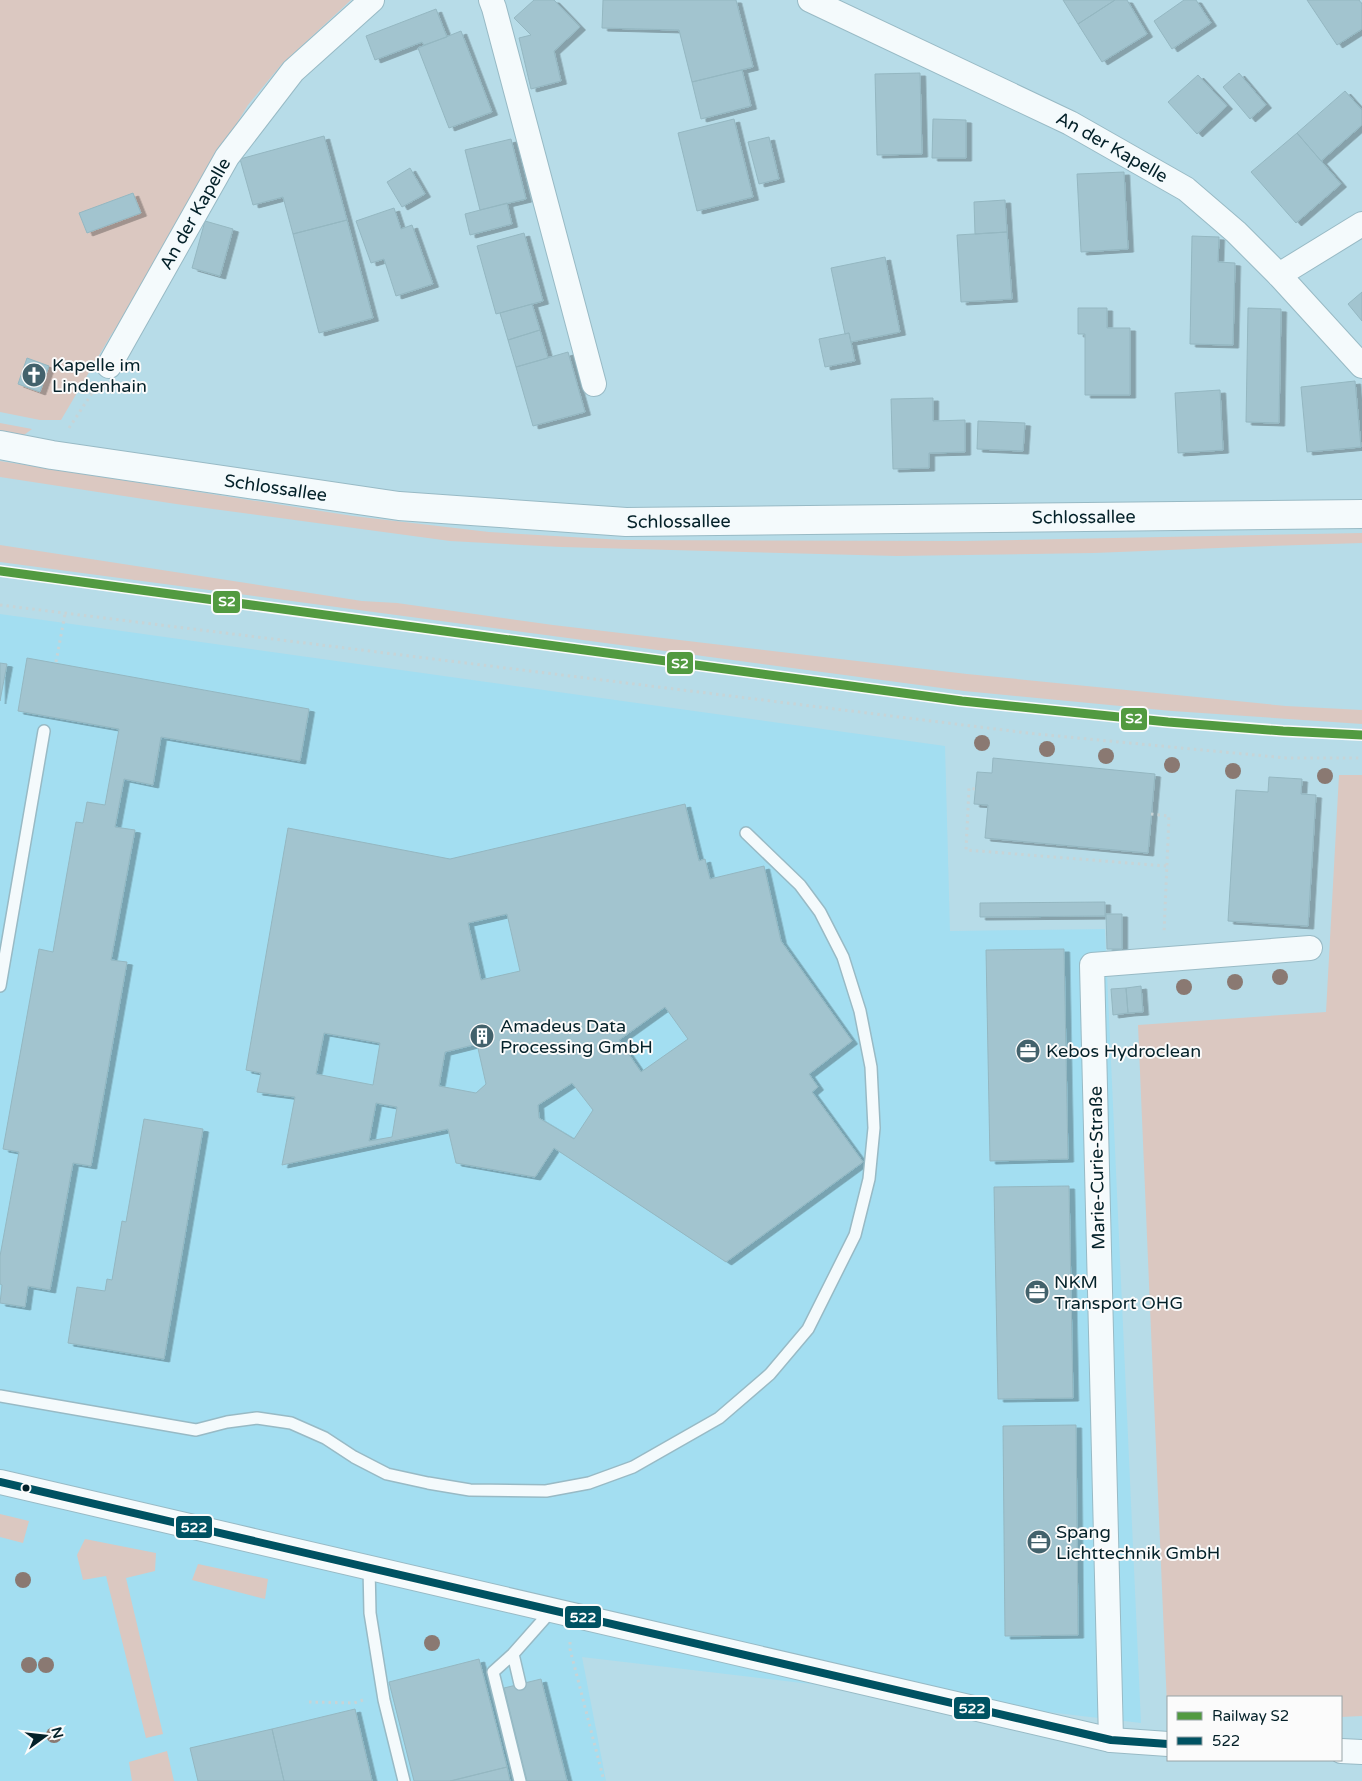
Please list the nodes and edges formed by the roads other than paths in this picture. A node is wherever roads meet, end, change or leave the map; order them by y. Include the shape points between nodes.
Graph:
1 (372, 0) edge
2 (491, 0) edge
3 (810, 0) edge
4 (1362, 224) edge
5 (1279, 275) junction
6 (109, 366) road end
7 (1362, 366) edge
8 (594, 384) dead end
9 (0, 444) edge
10 (1362, 514) edge
11 (44, 731) dead end
12 (746, 833) dead end
13 (1310, 948) dead end
14 (0, 986) edge
15 (0, 1396) edge
16 (0, 1482) edge
17 (369, 1567) junction
18 (560, 1612) junction
19 (513, 1654) junction
20 (520, 1684) dead end
21 (1111, 1740) junction
22 (1167, 1744) edge
23 (1342, 1752) edge
24 (1362, 1752) edge
25 (404, 1781) edge
26 (520, 1781) edge

1 - 6 street, An der Kapelle via 293,71 227,157
2 - 8 street
3 - 5 street, An der Kapelle via 1070,123 1186,189
4 - 5 street
5 - 7 street, An der Kapelle
9 - 10 main road, Schlossallee via 52,455 399,506 626,522
11 - 14 lane
12 - 15 lane via 800,885 820,912 843,957 860,1011 872,1067 874,1128 869,1179 855,1235 808,1329 770,1374 719,1418 632,1467 589,1483 546,1491 470,1490 387,1474 291,1422 257,1418 196,1430
13 - 21 street, Marie-Curie-Straße via 1092,965
16 - 17 street
17 - 18 street
17 - 25 lane via 370,1613 384,1700
18 - 19 lane
18 - 21 street
19 - 20 lane
19 - 26 lane via 492,1672
21 - 22 street
23 - 24 street

